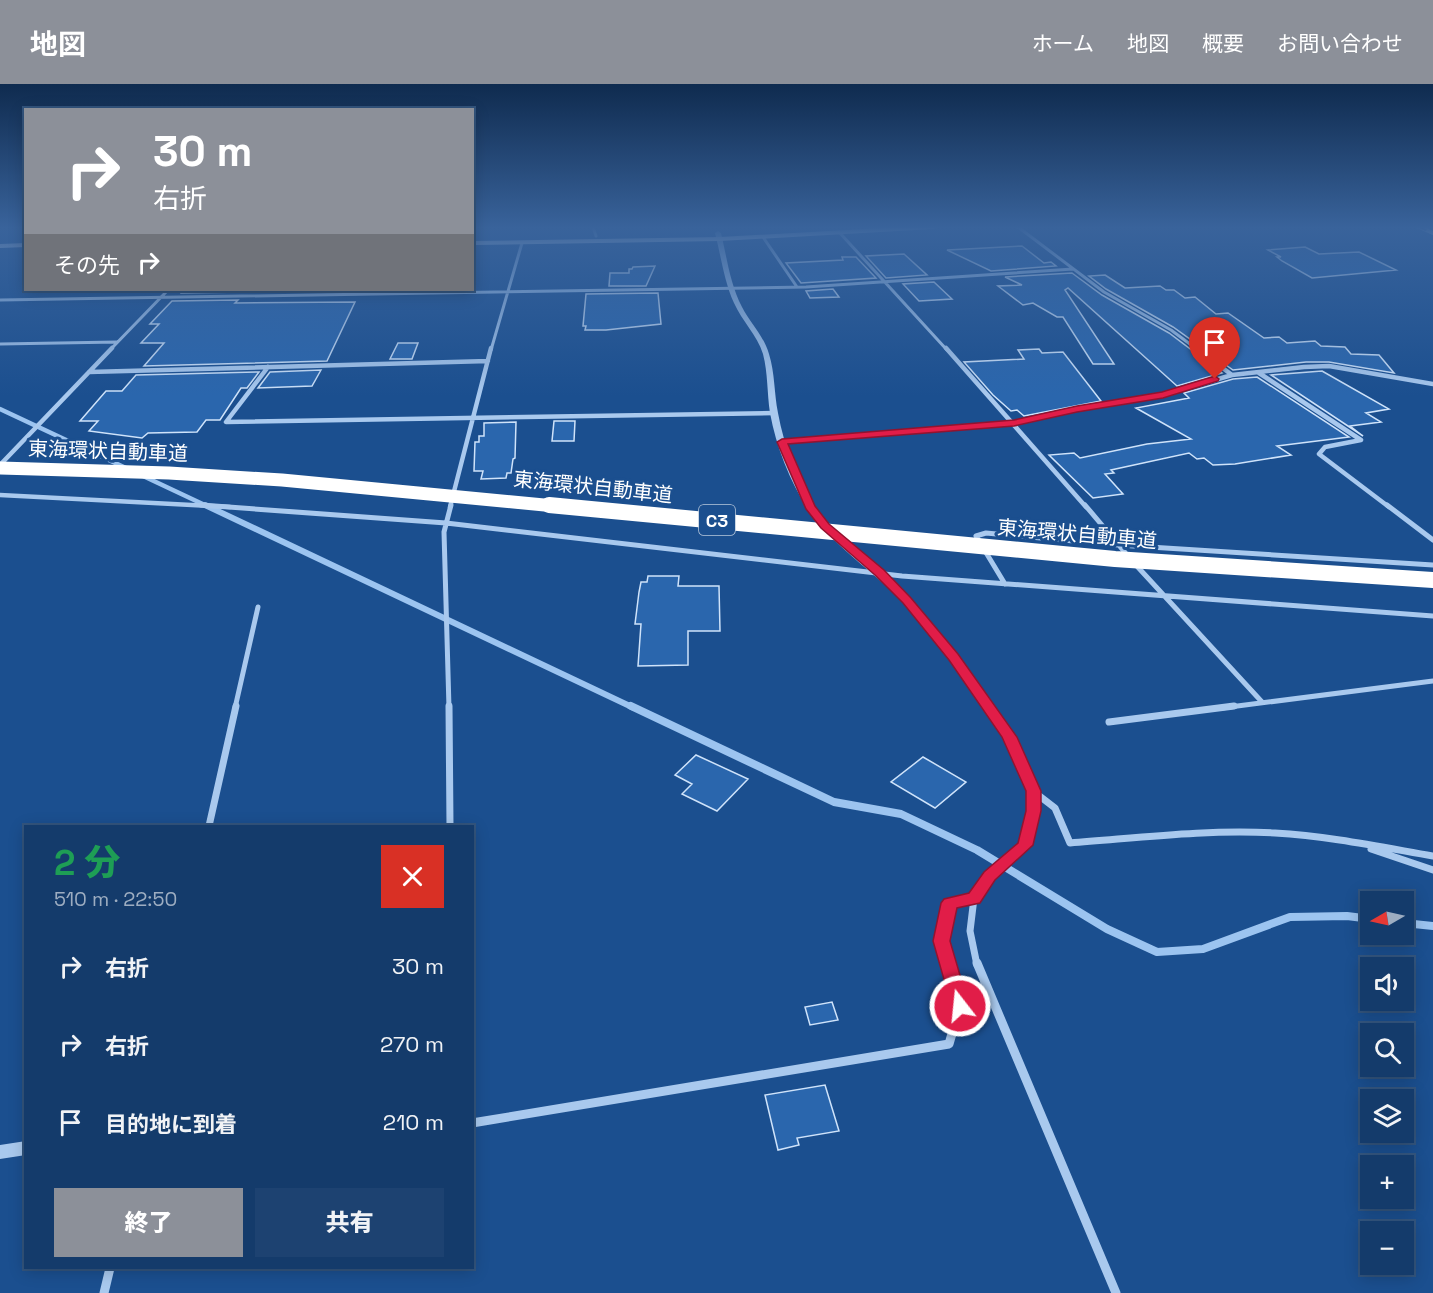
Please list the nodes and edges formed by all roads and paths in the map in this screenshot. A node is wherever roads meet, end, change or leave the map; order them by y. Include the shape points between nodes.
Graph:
1 (509, 283) edge
2 (730, 283) edge
3 (795, 283) edge
4 (849, 283) edge
5 (886, 283) edge
6 (1093, 283) edge
7 (797, 287) junction
8 (731, 288) junction
9 (167, 291) edge
10 (506, 291) junction
11 (161, 297) junction
12 (0, 300) edge
13 (117, 342) junction
14 (0, 344) edge
15 (488, 361) junction
16 (268, 367) junction
17 (89, 372) junction
18 (1259, 373) junction
19 (1232, 375) junction
20 (1433, 384) edge
21 (774, 414) junction
22 (473, 418) junction
23 (1014, 423) junction
24 (782, 442) junction
25 (0, 466) edge
26 (0, 495) edge
27 (446, 523) junction
28 (1433, 540) edge
29 (1118, 545) junction
30 (1433, 565) edge
31 (879, 573) junction
32 (1433, 580) edge
33 (1005, 584) junction
34 (1167, 598) junction
35 (258, 607) dead end
36 (1433, 616) edge
37 (1433, 681) edge
38 (1262, 702) junction
39 (1109, 722) dead end
40 (1009, 737) joint
41 (1033, 791) junction
42 (208, 825) edge
43 (450, 825) edge
44 (1353, 843) junction
45 (1433, 856) edge
46 (1433, 870) edge
47 (974, 898) junction
48 (474, 1123) edge
49 (24, 1148) edge
50 (0, 1152) edge
51 (110, 1269) edge
52 (104, 1293) edge
53 (1116, 1293) edge

1 - 10 street
2 - 8 street
3 - 7 street
4 - 7 street
5 - 23 street
6 - 19 street via 1119,303 1171,330
7 - 8 street
8 - 10 street
8 - 21 street via 763,346 771,374
9 - 11 street
10 - 11 street
10 - 15 street
11 - 12 street
11 - 13 street
13 - 14 street
13 - 17 street
15 - 16 street
15 - 22 street
16 - 17 street
16 - 22 street via 226,422
17 - 25 street
18 - 19 street
18 - 20 street via 1329,366
18 - 28 street via 1361,440 1325,447 1319,454
19 - 23 street via 1163,395
21 - 22 street
21 - 24 street
22 - 27 street
23 - 24 street
23 - 29 street
24 - 31 street via 810,506 825,526
25 - 32 highway, 東海環状自動車道 / C3, bridge via 304,482 1115,559
26 - 27 street
27 - 31 street
27 - 43 street
29 - 30 street
29 - 33 street via 986,533 976,536
29 - 34 street
31 - 33 street
31 - 40 street via 953,657
33 - 34 street
34 - 36 street
34 - 38 street
35 - 42 street
37 - 38 street
38 - 39 street
40 - 41 street
41 - 44 street via 1055,808 1070,843 1274,833
41 - 47 street via 1034,811 1025,845 989,876
44 - 45 street
44 - 46 street
47 - 48 street via 950,903 941,941 960,1006 949,1044
47 - 53 street via 970,931 977,964
49 - 50 street
51 - 52 street

